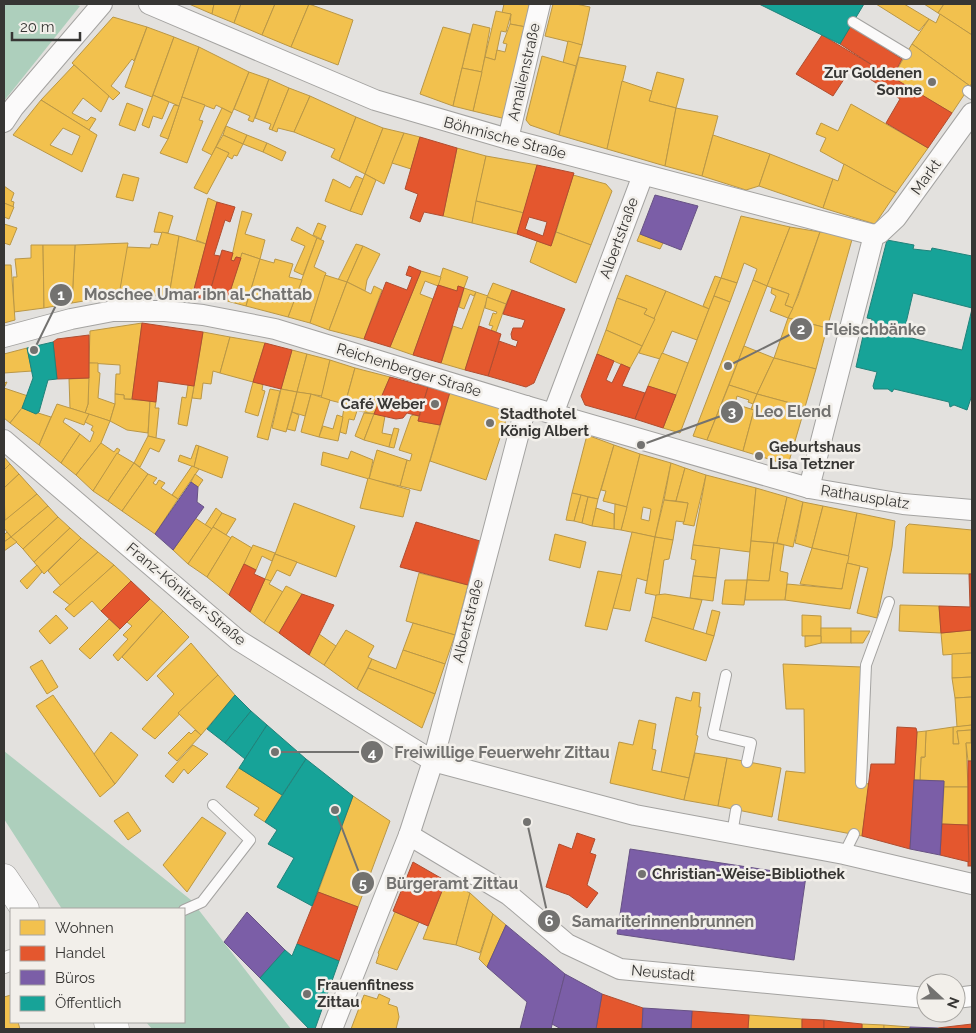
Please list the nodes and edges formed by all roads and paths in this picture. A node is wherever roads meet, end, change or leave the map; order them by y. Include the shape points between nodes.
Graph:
1 (102, 4) edge
2 (149, 4) edge
3 (540, 4) edge
4 (853, 22) dead end
5 (906, 54) dead end
6 (972, 113) edge
7 (4, 122) edge
8 (508, 140) junction
9 (643, 174) junction
10 (874, 235) junction
11 (4, 337) edge
12 (526, 406) junction
13 (553, 414) junction
14 (4, 440) edge
15 (809, 488) junction
16 (972, 510) edge
17 (890, 602) dead end
18 (726, 675) dead end
19 (433, 761) junction
20 (747, 762) dead end
21 (861, 783) dead end
22 (213, 806) dead end
23 (736, 810) dead end
24 (732, 834) junction
25 (854, 834) dead end
26 (409, 835) junction
27 (844, 854) junction
28 (4, 878) edge
29 (972, 884) edge
30 (24, 908) edge
31 (185, 910) edge
32 (916, 997) edge
33 (332, 1029) edge

1 - 7 street
2 - 8 street, Böhmische Straße via 375,100
3 - 8 street, Amalienstraße
4 - 5 lane
6 - 10 street, Markt via 896,218
8 - 9 street, Böhmische Straße
9 - 10 street, Böhmische Straße
9 - 13 street, Albertstraße
10 - 15 street, Rathausplatz
11 - 12 street, Reichenberger Straße via 112,311 203,315 274,329
12 - 13 street, Reichenberger Straße
12 - 19 street, Albertstraße
13 - 15 street, Reichenberger Straße
14 - 19 street, Franz-Könitzer-Straße via 238,640
15 - 16 street, Rathausplatz via 903,504
17 - 21 lane via 866,665
18 - 20 lane via 713,734 751,743
19 - 24 street via 635,815
19 - 26 street, Albertstraße
22 - 31 lane via 250,840 202,902
23 - 24 lane
24 - 27 street
25 - 27 lane
26 - 32 street, Neustadt via 509,895 567,944 620,969
26 - 33 street, Albertstraße
27 - 29 street
28 - 30 main road

